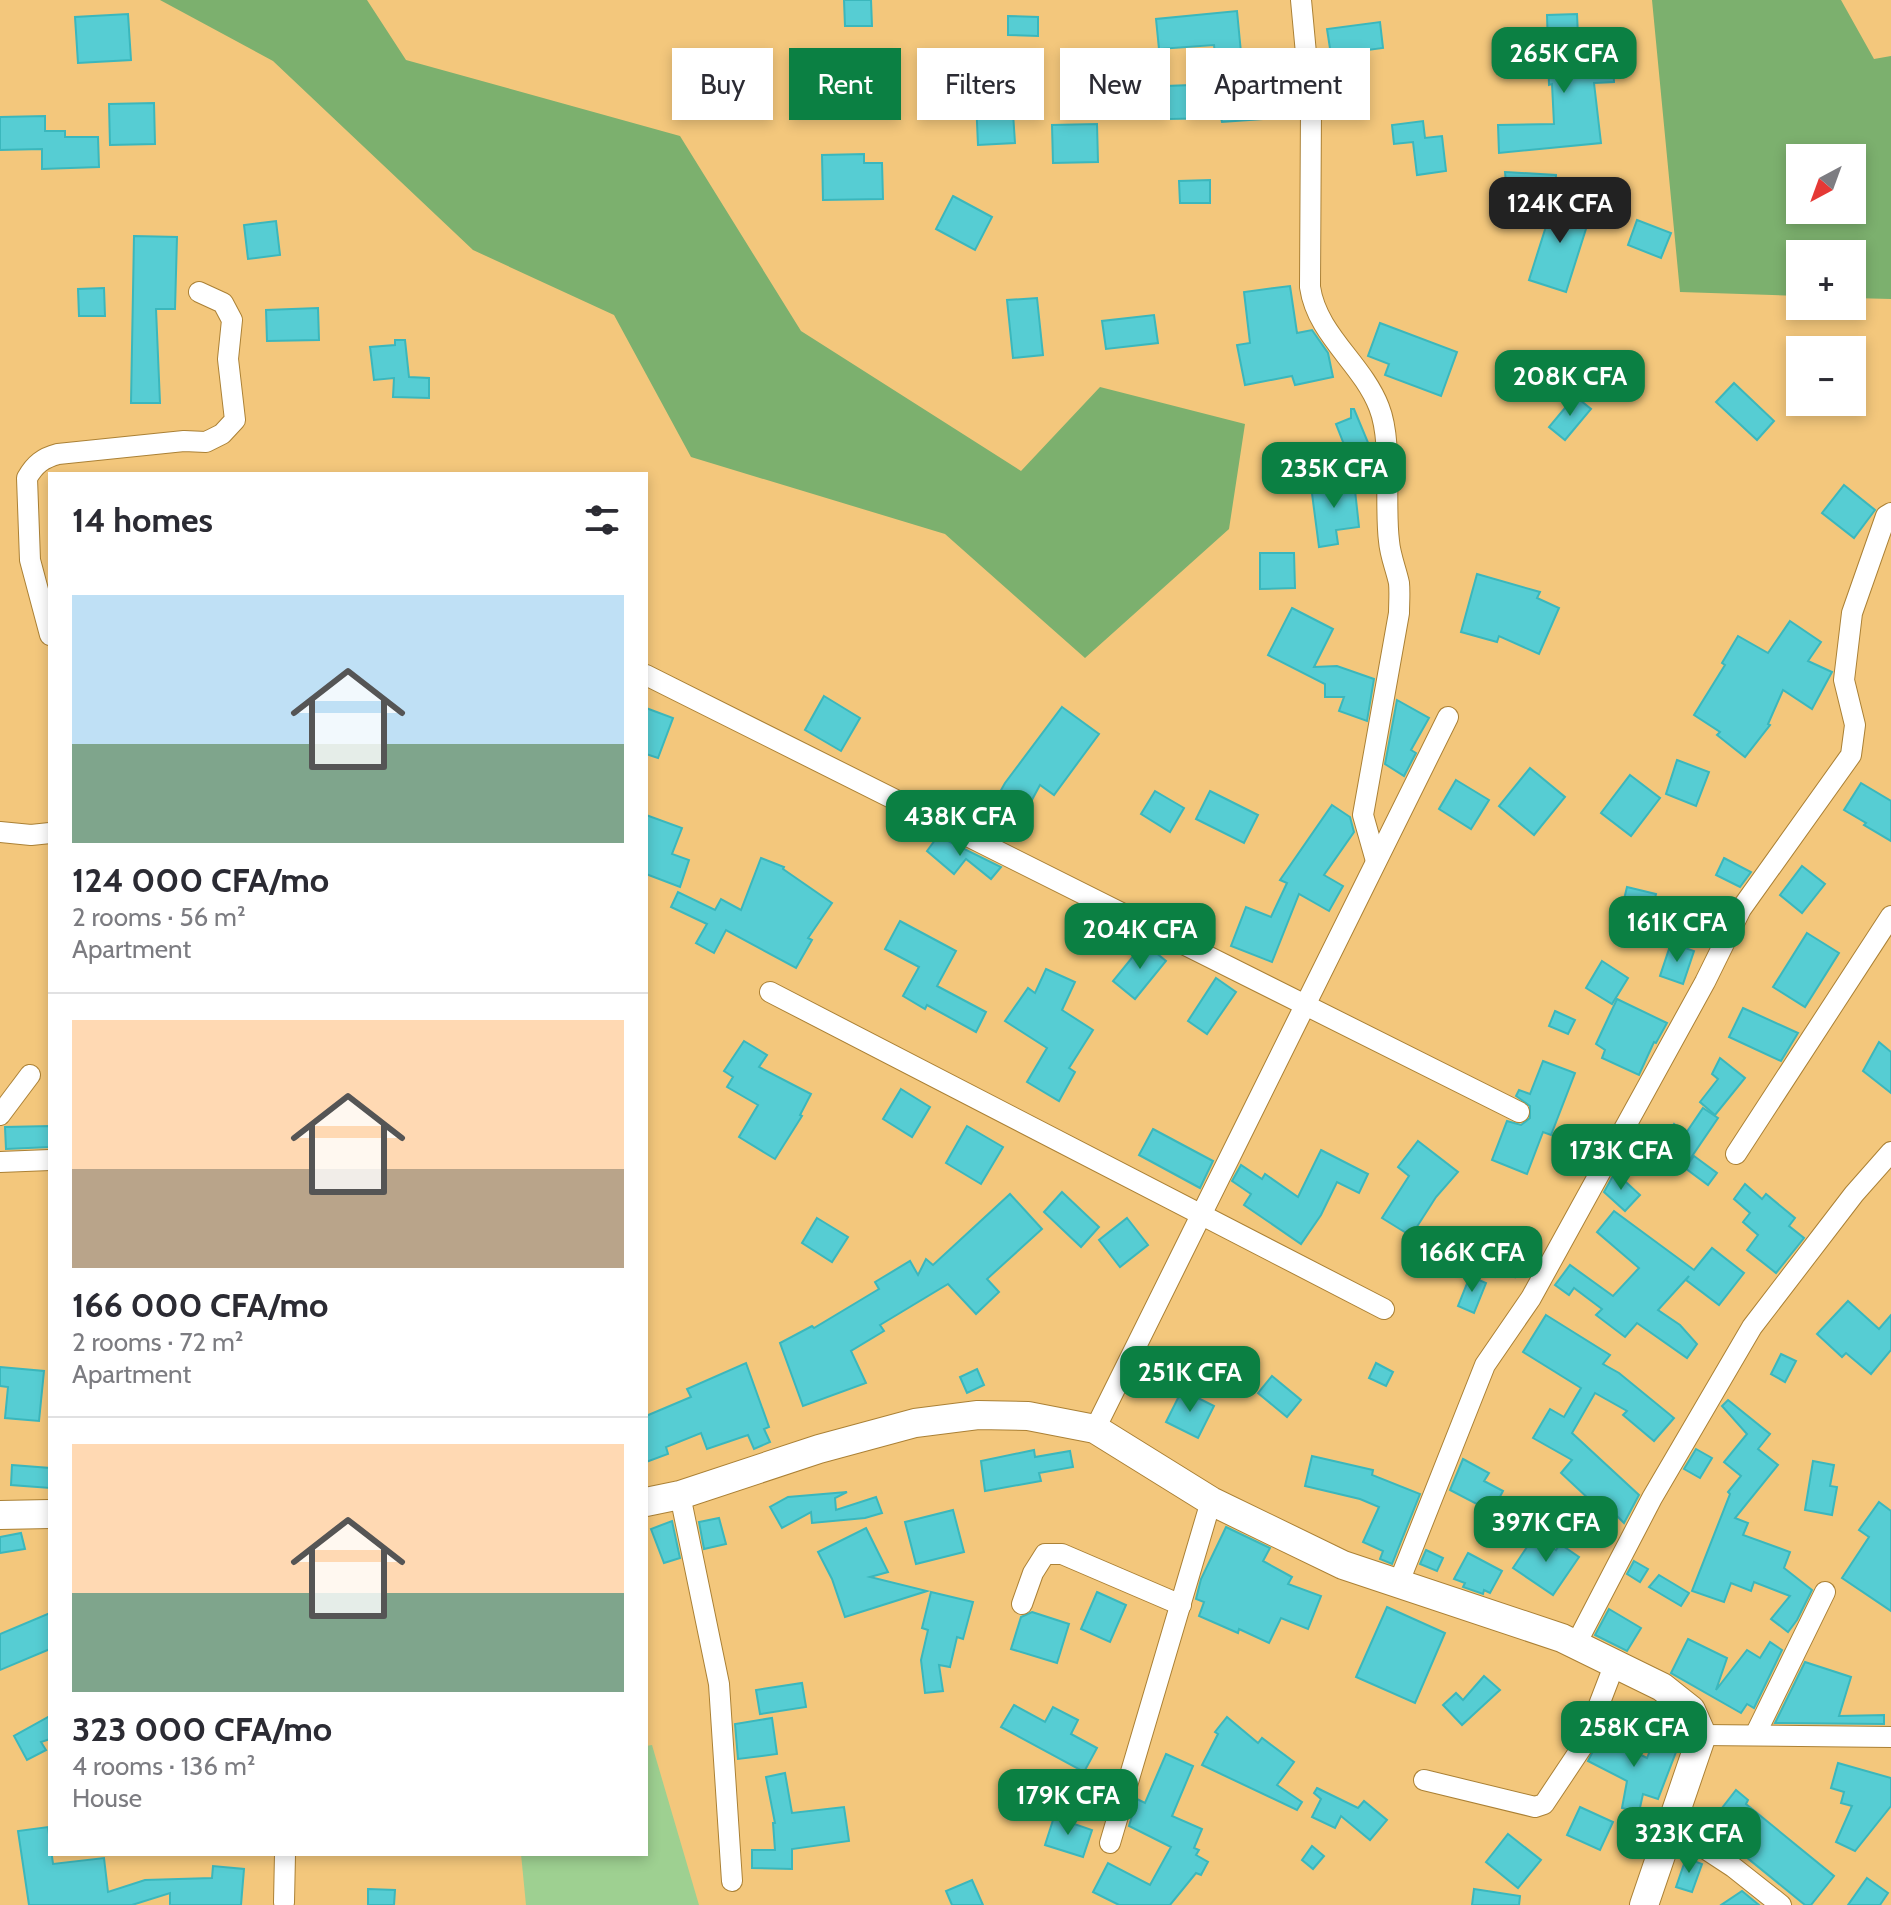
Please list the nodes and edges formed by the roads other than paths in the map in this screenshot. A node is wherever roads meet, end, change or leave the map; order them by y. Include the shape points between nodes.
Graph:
1 (1301, 0) edge
2 (199, 292) dead end
3 (1891, 513) edge
4 (48, 628) edge
5 (648, 676) edge
6 (1448, 717) dead end
7 (0, 832) edge
8 (48, 833) edge
9 (1376, 861) junction
10 (1891, 916) edge
11 (770, 992) dead end
12 (1305, 1006) junction
13 (30, 1075) dead end
14 (1519, 1112) dead end
15 (0, 1115) edge
16 (1891, 1152) edge
17 (1736, 1154) dead end
18 (48, 1160) edge
19 (0, 1162) edge
20 (1200, 1216) junction
21 (1384, 1309) dead end
22 (1095, 1429) junction
23 (680, 1495) junction
24 (1211, 1501) junction
25 (648, 1502) edge
26 (48, 1514) edge
27 (0, 1515) edge
28 (1399, 1582) junction
29 (1825, 1592) dead end
30 (1022, 1604) dead end
31 (1181, 1605) junction
32 (1576, 1644) junction
33 (1615, 1663) junction
34 (1702, 1735) junction
35 (1755, 1735) junction
36 (1891, 1737) edge
37 (1424, 1780) dead end
38 (1667, 1839) junction
39 (1110, 1843) dead end
40 (285, 1856) edge
41 (732, 1881) dead end
42 (284, 1902) dead end
43 (1644, 1905) edge
44 (1781, 1905) edge

1 - 9 street via 1311,107 1312,301 1381,410 1389,544 1399,584 1399,613 1363,815
2 - 4 street via 223,303 232,320 228,359 235,420 206,442 58,454 33,466 27,478 30,560
3 - 28 street via 1852,613 1844,680 1855,725 1851,755 1741,909 1531,1298 1485,1365
5 - 12 street
6 - 9 street
7 - 8 street
9 - 12 street
10 - 17 street
11 - 20 street
12 - 14 street
12 - 20 street
13 - 15 street
16 - 32 street via 1752,1327 1652,1498
18 - 19 street
20 - 21 street
20 - 22 street
22 - 23 street via 1028,1416 978,1415 915,1423
22 - 24 street
23 - 25 street
23 - 41 street via 719,1684
24 - 28 street via 1343,1565
24 - 31 street
26 - 27 street
28 - 32 street
29 - 35 street
30 - 31 street via 1045,1554 1062,1554
31 - 39 street
32 - 33 street
33 - 34 street via 1662,1687 1691,1710
33 - 37 street via 1584,1744 1544,1804 1535,1807
34 - 35 street
34 - 38 street
35 - 36 street
38 - 43 street
38 - 44 street via 1701,1846
40 - 42 street

